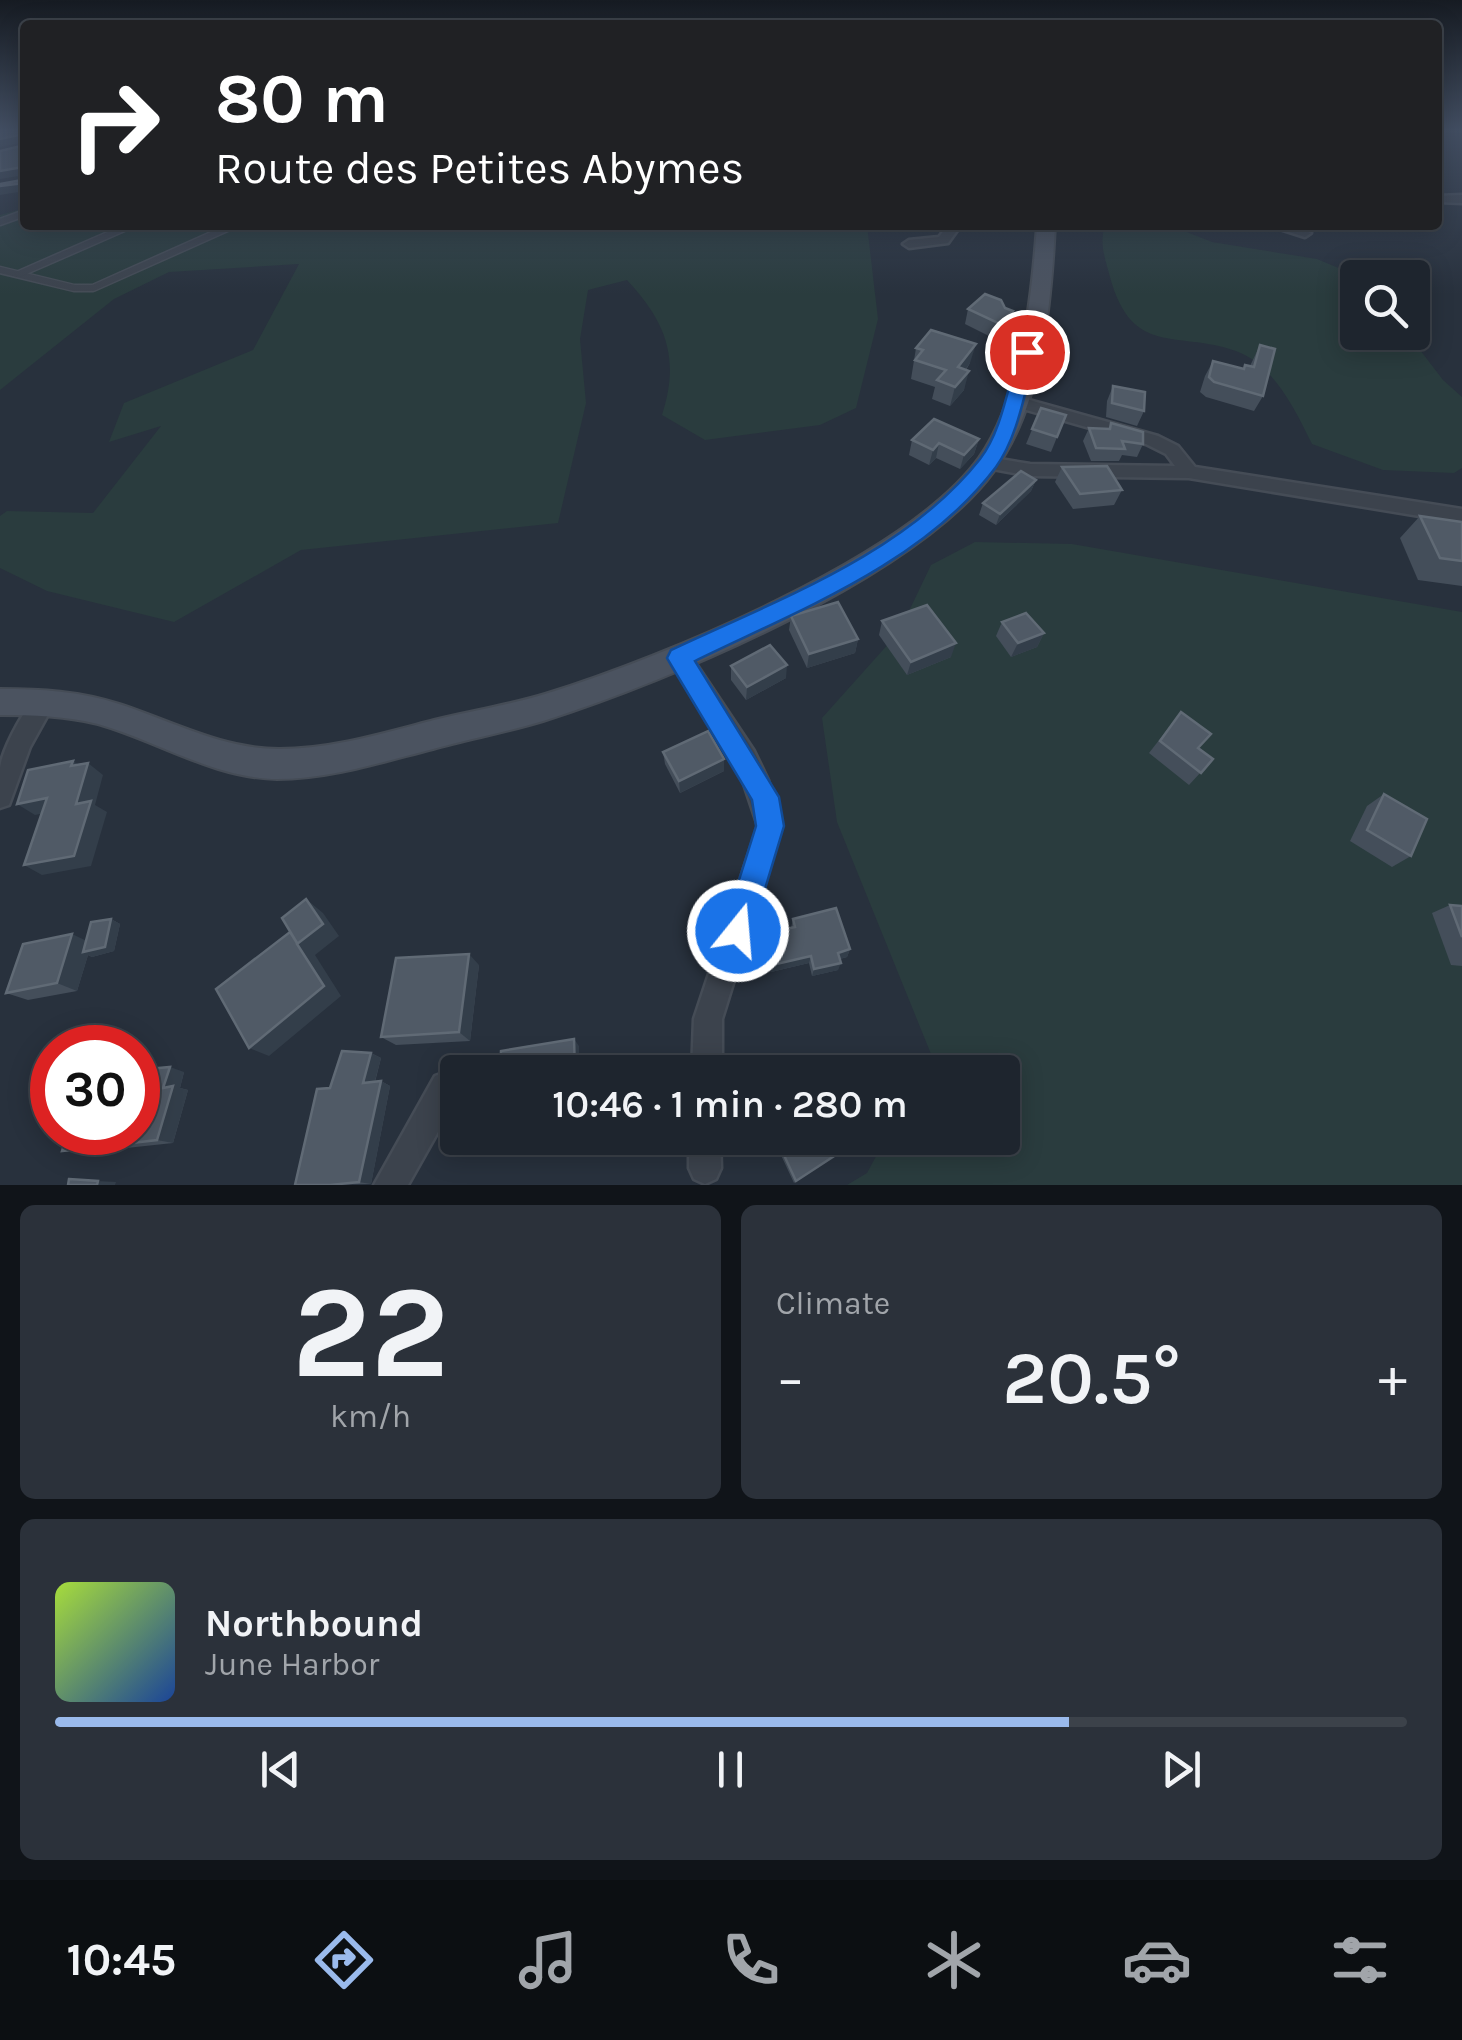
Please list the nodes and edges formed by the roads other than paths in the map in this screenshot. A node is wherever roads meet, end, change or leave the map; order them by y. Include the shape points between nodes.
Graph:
1 (119, 230) edge
2 (223, 230) edge
3 (951, 230) edge
4 (1046, 230) edge
5 (1291, 230) edge
6 (1306, 234) dead end
7 (910, 244) dead end
8 (0, 270) edge
9 (18, 275) junction
10 (1015, 401) junction
11 (988, 463) junction
12 (1189, 472) junction
13 (1462, 516) edge
14 (680, 658) junction
15 (0, 702) edge
16 (44, 702) junction
17 (0, 797) edge
18 (707, 1055) edge
19 (440, 1098) edge
20 (390, 1185) edge

1 - 9 lane
2 - 9 lane via 93,288
3 - 7 street via 943,240
4 - 10 main road via 1040,292
5 - 6 street
8 - 9 lane
10 - 11 main road
10 - 12 street via 1152,440 1172,450
11 - 12 street via 1030,470
11 - 14 main road via 934,519 890,550
12 - 13 street
14 - 16 main road via 542,708 342,758 278,764 214,754 98,711
14 - 18 street via 753,772 770,826 708,1019
15 - 16 main road
16 - 17 street
19 - 20 street

